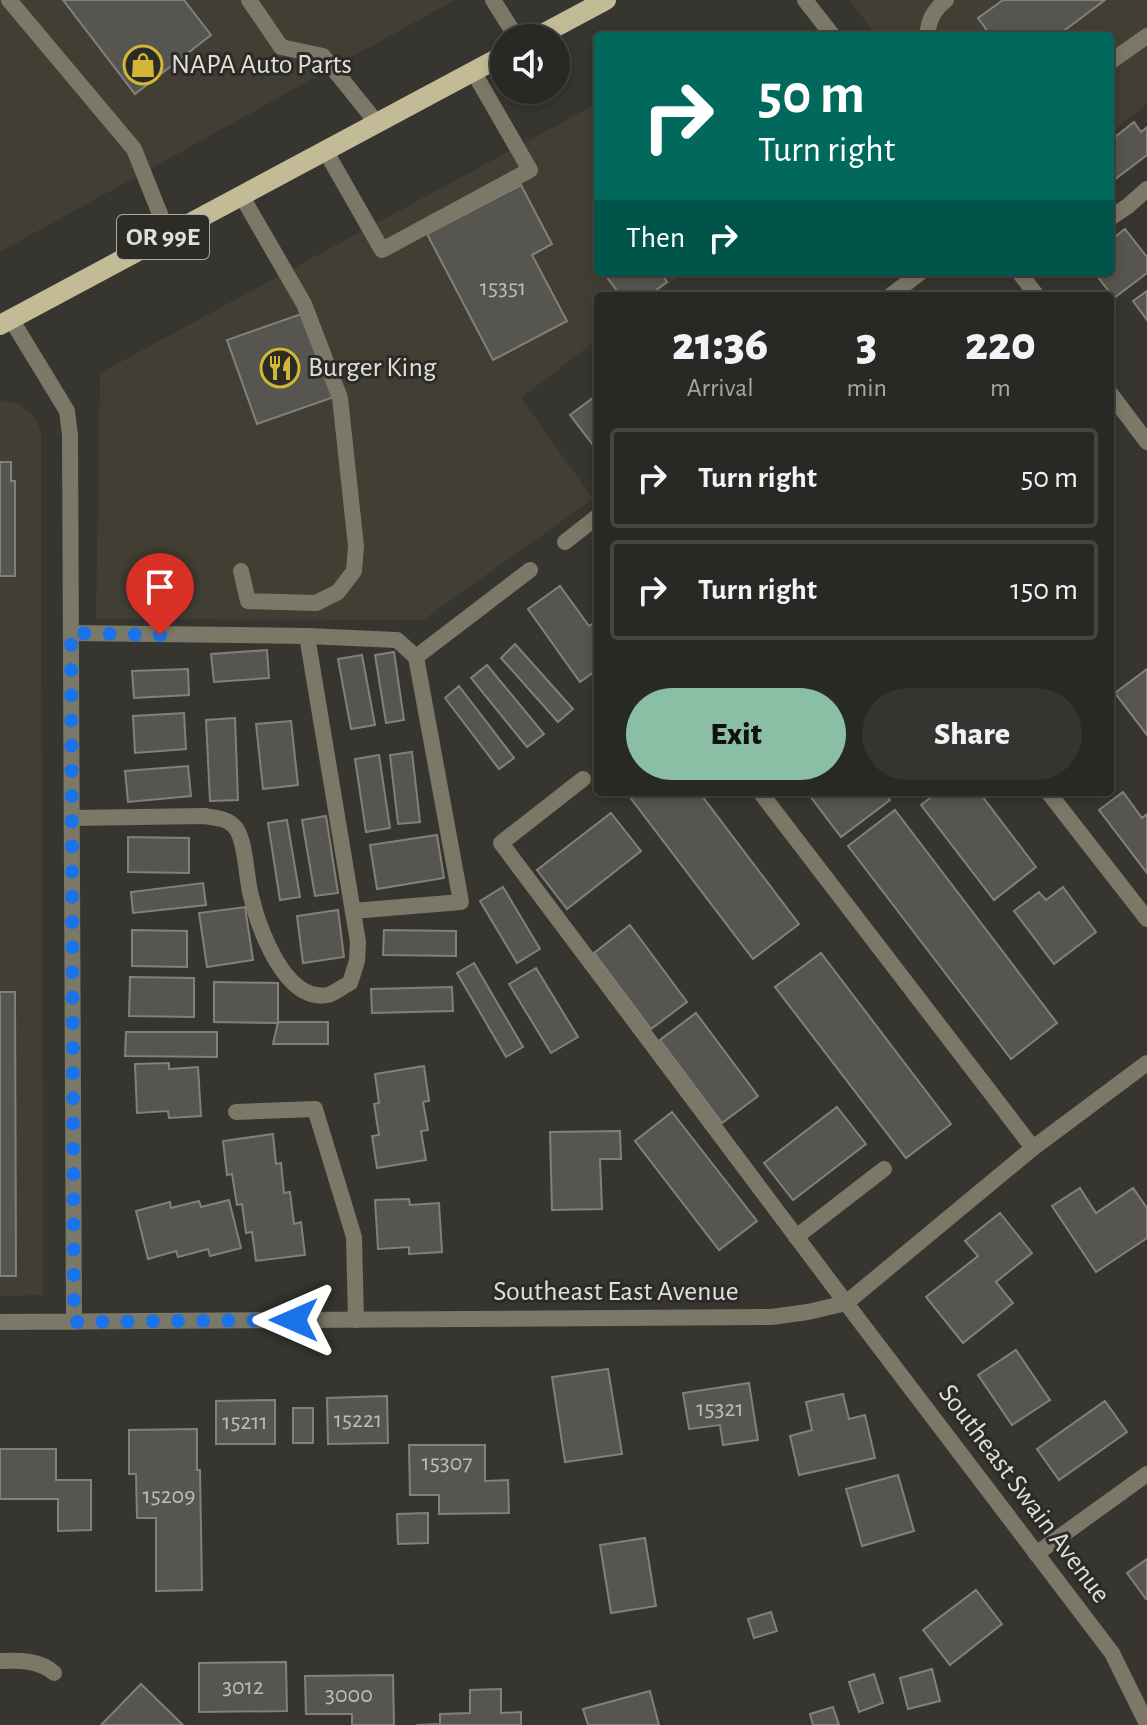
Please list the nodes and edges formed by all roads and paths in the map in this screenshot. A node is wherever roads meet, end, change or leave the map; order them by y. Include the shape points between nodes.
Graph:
1 (9, 0) edge
2 (249, 0) edge
3 (493, 0) edge
4 (606, 0) edge
5 (805, 0) edge
6 (946, 0) edge
7 (508, 24) edge
8 (561, 24) edge
9 (830, 32) edge
10 (928, 32) edge
11 (1147, 36) edge
12 (1114, 59) edge
13 (490, 62) edge
14 (473, 71) junction
15 (377, 123) junction
16 (325, 150) junction
17 (1147, 189) edge
18 (241, 195) junction
19 (1114, 215) edge
20 (168, 234) junction
21 (916, 276) edge
22 (895, 292) edge
23 (6, 322) edge
24 (1114, 398) edge
25 (1147, 442) edge
26 (594, 519) edge
27 (565, 542) dead end
28 (530, 570) dead end
29 (241, 571) dead end
30 (71, 633) junction
31 (307, 636) junction
32 (416, 657) junction
33 (583, 779) dead end
34 (763, 796) edge
35 (1051, 796) edge
36 (73, 818) junction
37 (353, 911) junction
38 (1147, 919) edge
39 (1147, 1063) edge
40 (236, 1112) dead end
41 (1033, 1148) junction
42 (884, 1169) dead end
43 (796, 1237) junction
44 (846, 1303) junction
45 (356, 1320) junction
46 (0, 1322) edge
47 (74, 1322) junction
48 (1147, 1474) edge
49 (1036, 1554) junction
50 (0, 1661) edge
51 (54, 1673) dead end
52 (1147, 1724) edge

1 - 20 street via 134,149
2 - 15 street via 281,47 323,56
3 - 7 street
4 - 8 main road
5 - 9 street
6 - 10 street via 929,20
11 - 12 street
13 - 14 main road, OR 99E
14 - 15 main road, OR 99E
14 - 16 street via 530,170 382,250
15 - 16 main road, OR 99E
16 - 18 main road, OR 99E
17 - 19 street
18 - 20 main road, OR 99E
18 - 29 street via 304,304 340,398 356,546 354,571 338,592 316,603 248,601
20 - 23 main road, OR 99E
21 - 22 street
23 - 30 street via 67,411
24 - 25 street
26 - 27 street
28 - 32 street
30 - 31 street
30 - 36 street
31 - 32 street via 397,640
31 - 37 street
32 - 37 street via 461,902
33 - 43 street, Southeast Swain Avenue via 501,843
34 - 41 street
35 - 38 street
36 - 37 street via 204,816 224,819 237,828 264,934 286,978 306,993 329,995 350,983 358,942
36 - 47 street
39 - 41 street, Southeast East Avenue
40 - 45 street via 315,1109 354,1237
41 - 44 street, Southeast East Avenue
42 - 43 street
43 - 44 street, Southeast Swain Avenue
44 - 45 street, Southeast East Avenue via 771,1317
44 - 49 street, Southeast Swain Avenue
45 - 47 street, Southeast East Avenue
46 - 47 street, Southeast East Avenue
48 - 49 street
49 - 52 street, Southeast Swain Avenue via 1112,1653
50 - 51 street via 20,1660

